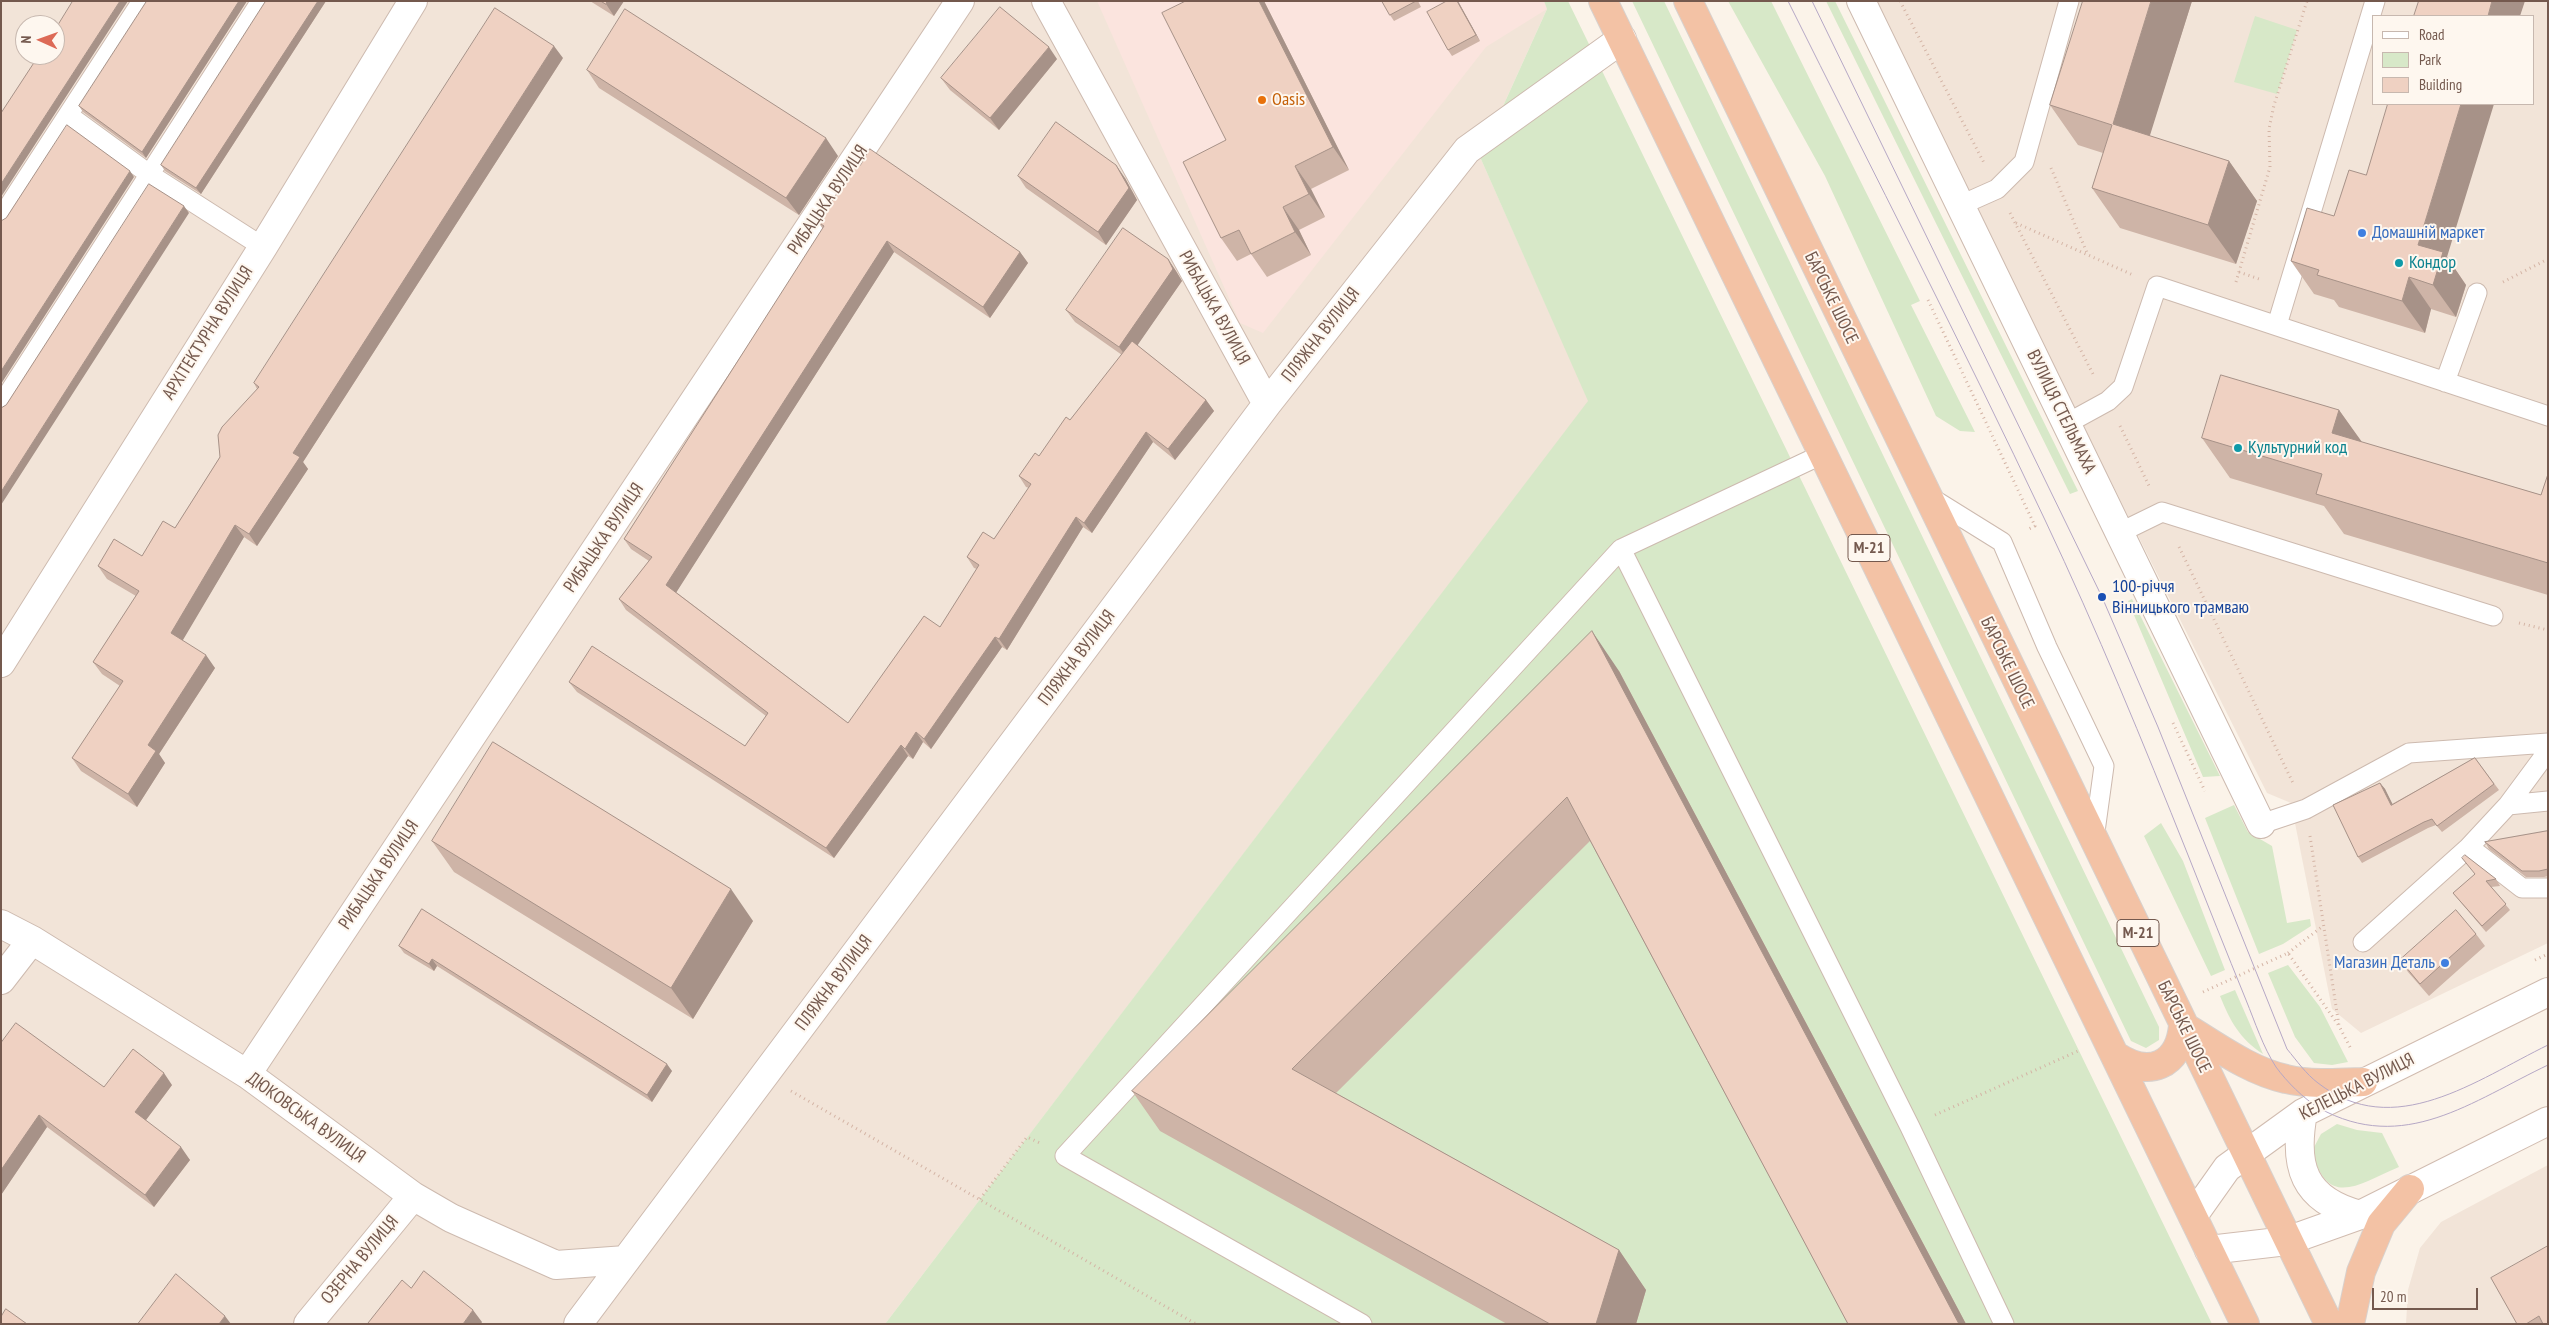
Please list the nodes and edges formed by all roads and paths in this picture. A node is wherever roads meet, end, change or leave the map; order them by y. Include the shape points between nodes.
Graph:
1 (142, 1) edge
2 (261, 1) edge
3 (413, 1) edge
4 (960, 1) edge
5 (1046, 1) edge
6 (1603, 1) edge
7 (1688, 1) edge
8 (1861, 1) edge
9 (2069, 1) edge
10 (2307, 1) edge
11 (2375, 1) edge
12 (1622, 39) junction
13 (68, 114) junction
14 (2034, 127) junction
15 (149, 174) junction
16 (1960, 205) junction
17 (1, 218) edge
18 (2014, 222) dead end
19 (263, 247) junction
20 (2088, 255) junction
21 (2548, 259) edge
22 (2156, 286) junction
23 (2477, 293) joint
24 (1928, 300) dead end
25 (2227, 309) junction
26 (2277, 325) junction
27 (2445, 382) junction
28 (1267, 404) junction
29 (1, 405) edge
30 (2548, 416) edge
31 (2066, 424) junction
32 (1823, 454) junction
33 (1925, 494) junction
34 (2035, 526) dead end
35 (2120, 533) junction
36 (1621, 548) junction
37 (2493, 616) dead end
38 (1, 663) edge
39 (2548, 744) edge
40 (2548, 751) edge
41 (2548, 801) edge
42 (2508, 805) junction
43 (2261, 824) joint
44 (2093, 840) junction
45 (2470, 848) junction
46 (2548, 888) edge
47 (1, 924) edge
48 (2324, 926) dead end
49 (32, 940) junction
50 (2363, 942) dead end
51 (2288, 954) dead end
52 (1, 980) edge
53 (2548, 992) edge
54 (2183, 1026) junction
55 (2116, 1056) junction
56 (247, 1074) junction
57 (764, 1076) junction
58 (2363, 1082) junction
59 (2303, 1113) junction
60 (2548, 1120) edge
61 (1027, 1137) dead end
62 (2246, 1152) junction
63 (2410, 1189) junction
64 (413, 1196) junction
65 (980, 1199) junction
66 (2360, 1215) junction
67 (2193, 1216) junction
68 (2287, 1241) junction
69 (2209, 1250) junction
70 (626, 1260) junction
71 (308, 1324) edge
72 (578, 1324) edge
73 (1196, 1324) edge
74 (1362, 1324) edge
75 (2004, 1324) edge
76 (2245, 1324) edge
77 (2328, 1324) edge
78 (2350, 1324) edge

1 - 13 lane
2 - 15 lane
3 - 19 street, АРХІТЕКТУРНА ВУЛИЦЯ
4 - 56 street, РИБАЦЬКА ВУЛИЦЯ
5 - 28 street, РИБАЦЬКА ВУЛИЦЯ
6 - 12 highway, М-21
7 - 33 highway, БАРСЬКЕ ШОСЕ / М-21
8 - 16 street, ВУЛИЦЯ СТЕЛЬМАХА
9 - 14 lane
10 - 25 path via 2274,105 2269,129 2270,167
11 - 26 lane
12 - 28 street, ПЛЯЖНА ВУЛИЦЯ via 1467,150
12 - 32 highway, М-21
13 - 15 lane
13 - 17 lane
14 - 16 lane via 2024,162 1997,189
14 - 20 path
15 - 19 lane
15 - 29 lane
16 - 31 street, ВУЛИЦЯ СТЕЛЬМАХА
18 - 20 path
19 - 38 street, АРХІТЕКТУРНА ВУЛИЦЯ
20 - 22 path
21 - 23 path
22 - 25 lane
22 - 31 lane via 2123,387 2108,401
23 - 27 lane
24 - 34 path
25 - 26 lane
26 - 27 lane
27 - 30 lane
28 - 57 street, ПЛЯЖНА ВУЛИЦЯ
31 - 35 street, ВУЛИЦЯ СТЕЛЬМАХА
32 - 36 lane
32 - 55 highway, М-21
33 - 44 highway, БАРСЬКЕ ШОСЕ / М-21
33 - 44 lane via 2002,542 2047,647 2104,766
35 - 37 lane via 2162,512
35 - 43 street, ВУЛИЦЯ СТЕЛЬМАХА
36 - 74 lane via 1065,1156
36 - 75 lane via 1910,1127
39 - 43 lane via 2409,753 2306,809
40 - 42 lane
41 - 42 lane
42 - 45 lane
44 - 54 highway, БАРСЬКЕ ШОСЕ / М-21
45 - 46 lane via 2522,888
45 - 50 lane
47 - 49 street, ДЮКОВСЬКА ВУЛИЦЯ
48 - 51 path
49 - 52 street
49 - 56 street, ДЮКОВСЬКА ВУЛИЦЯ
53 - 58 street, КЕЛЕЦЬКА ВУЛИЦЯ
54 - 55 highway via 2178,1049 2160,1065 2145,1069 2129,1065
54 - 58 highway via 2249,1065 2286,1079 2318,1083
54 - 62 highway, БАРСЬКЕ ШОСЕ / М-21
55 - 67 highway, М-21
56 - 64 street, ДЮКОВСЬКА ВУЛИЦЯ
57 - 65 path
57 - 70 street, ПЛЯЖНА ВУЛИЦЯ
58 - 59 street, КЕЛЕЦЬКА ВУЛИЦЯ
59 - 62 street, КЕЛЕЦЬКА ВУЛИЦЯ
59 - 66 street via 2298,1149 2310,1186 2332,1205
60 - 63 street
61 - 65 path
62 - 67 street, КЕЛЕЦЬКА ВУЛИЦЯ via 2228,1168
62 - 68 highway, БАРСЬКЕ ШОСЕ / М-21
63 - 66 street
63 - 78 highway via 2381,1224 2361,1272
64 - 70 street, ДЮКОВСЬКА ВУЛИЦЯ via 451,1218 556,1265
64 - 71 street, ОЗЕРНА ВУЛИЦЯ
65 - 73 path
66 - 68 street
67 - 69 highway, М-21
68 - 69 street
68 - 77 highway, БАРСЬКЕ ШОСЕ / М-21
69 - 76 highway, М-21
70 - 72 street, ПЛЯЖНА ВУЛИЦЯ

